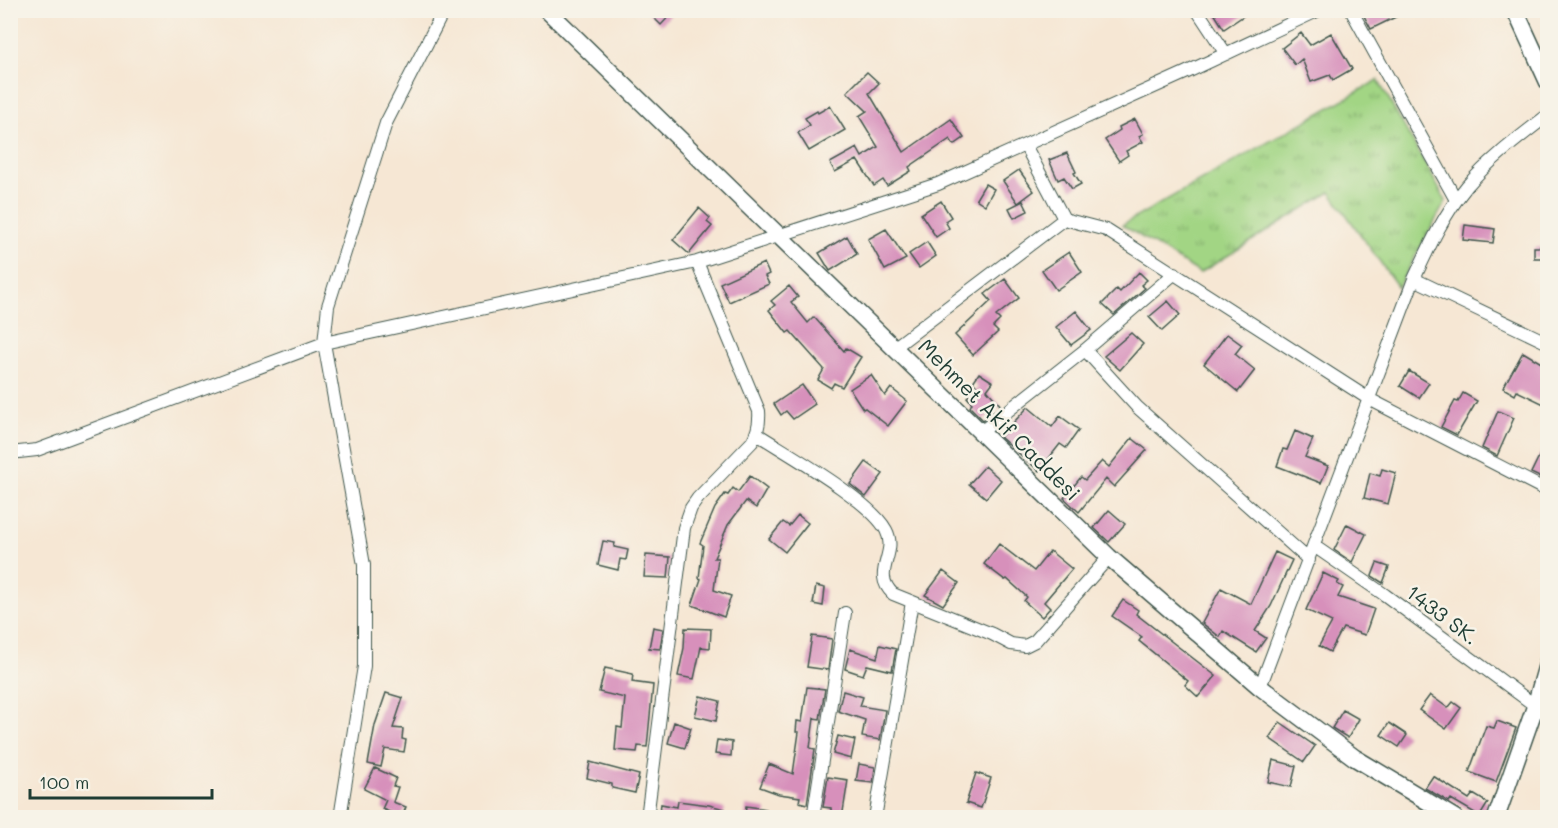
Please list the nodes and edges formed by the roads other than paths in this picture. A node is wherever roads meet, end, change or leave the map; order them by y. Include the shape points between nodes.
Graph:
1 (444, 10) edge
2 (547, 10) edge
3 (1197, 10) edge
4 (1319, 10) edge
5 (1351, 10) edge
6 (1515, 10) edge
7 (1226, 54) junction
8 (1548, 82) edge
9 (1548, 115) edge
10 (1025, 145) junction
11 (1456, 200) junction
12 (1064, 219) junction
13 (778, 236) junction
14 (697, 262) junction
15 (1174, 273) junction
16 (1414, 279) junction
17 (324, 343) junction
18 (1548, 343) edge
19 (895, 347) junction
20 (1085, 350) junction
21 (1369, 399) junction
22 (981, 432) junction
23 (757, 434) junction
24 (10, 453) edge
25 (1548, 491) edge
26 (1314, 546) junction
27 (1109, 557) junction
28 (1309, 560) junction
29 (912, 602) junction
30 (845, 613) dead end
31 (1548, 661) edge
32 (1260, 687) junction
33 (1541, 711) edge
34 (340, 818) edge
35 (647, 818) edge
36 (813, 818) edge
37 (875, 818) edge
38 (1455, 818) edge
39 (1496, 818) edge

1 - 17 street via 386,123 328,306
2 - 13 street, Mehmet Akif Caddesi
3 - 7 street
4 - 7 street
5 - 11 street
6 - 8 street
7 - 10 street
9 - 11 street via 1481,171
10 - 12 street
10 - 13 street via 938,184
11 - 16 street
12 - 15 street via 1106,230
12 - 19 street
13 - 14 street
13 - 19 street, Mehmet Akif Caddesi
14 - 17 street
14 - 23 street via 759,411
15 - 20 street
15 - 21 street
16 - 18 street
16 - 21 street
17 - 24 street via 38,450
17 - 34 street via 364,565 364,666
19 - 22 street, Mehmet Akif Caddesi
20 - 22 street
20 - 28 street via 1137,407
21 - 25 street
21 - 26 street
22 - 27 street, Mehmet Akif Caddesi
23 - 29 street via 847,493 880,521 890,543 883,571 885,583 893,594
23 - 35 street via 698,498 684,528
26 - 28 street
26 - 33 street, 1433 SK.
27 - 29 street via 1035,641 1025,646 1011,644
27 - 32 street, Mehmet Akif Caddesi
28 - 32 street
29 - 37 street
30 - 36 street
31 - 33 street
32 - 38 street, Mehmet Akif Caddesi via 1355,758
33 - 39 street

